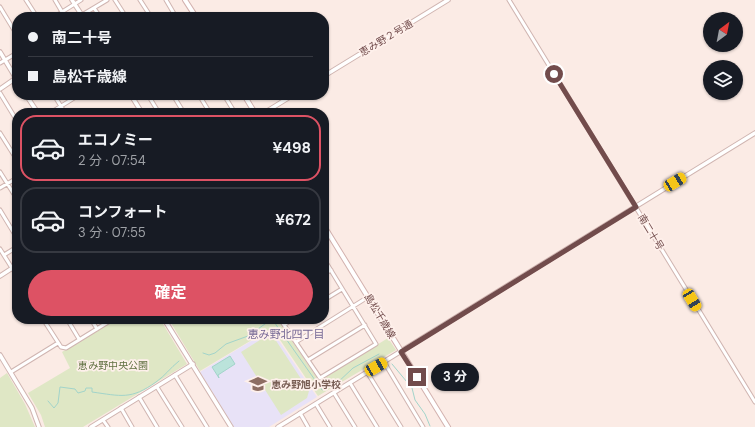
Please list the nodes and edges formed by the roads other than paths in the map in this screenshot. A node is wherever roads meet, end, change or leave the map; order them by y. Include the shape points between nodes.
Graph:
1 (26, 0) edge
2 (55, 0) edge
3 (81, 0) edge
4 (106, 0) edge
5 (115, 0) edge
6 (140, 0) edge
7 (166, 0) edge
8 (185, 0) edge
9 (448, 0) edge
10 (509, 0) edge
11 (74, 2) edge
12 (0, 7) edge
13 (94, 8) junction
14 (34, 12) edge
15 (62, 12) joint
16 (80, 12) edge
17 (88, 12) edge
18 (97, 12) edge
19 (123, 12) edge
20 (148, 12) edge
21 (173, 12) edge
22 (193, 12) edge
23 (12, 27) edge
24 (0, 52) edge
25 (12, 56) edge
26 (5, 60) junction
27 (0, 63) edge
28 (12, 71) edge
29 (329, 73) edge
30 (12, 82) edge
31 (0, 88) edge
32 (0, 93) edge
33 (57, 100) edge
34 (71, 100) edge
35 (285, 100) edge
36 (61, 106) junction
37 (58, 108) edge
38 (272, 108) edge
39 (12, 113) edge
40 (0, 133) edge
41 (755, 134) edge
42 (12, 152) edge
43 (0, 172) edge
44 (12, 181) edge
45 (7, 184) junction
46 (0, 188) edge
47 (12, 192) edge
48 (636, 207) junction
49 (0, 210) edge
50 (12, 230) edge
51 (329, 234) edge
52 (0, 249) edge
53 (12, 250) edge
54 (4, 255) junction
55 (329, 267) edge
56 (12, 268) joint
57 (331, 270) joint
58 (0, 276) edge
59 (342, 288) junction
60 (329, 297) edge
61 (368, 297) junction
62 (353, 307) junction
63 (329, 322) edge
64 (46, 324) edge
65 (70, 324) edge
66 (94, 324) edge
67 (105, 324) edge
68 (168, 324) edge
69 (325, 324) edge
70 (284, 325) edge
71 (365, 325) junction
72 (97, 329) junction
73 (79, 339) junction
74 (296, 342) junction
75 (58, 343) junction
76 (401, 352) junction
77 (0, 355) edge
78 (308, 360) junction
79 (384, 362) junction
80 (193, 364) junction
81 (11, 372) junction
82 (367, 372) junction
83 (175, 375) junction
84 (350, 383) junction
85 (157, 386) junction
86 (334, 393) junction
87 (139, 397) junction
88 (755, 402) edge
89 (316, 404) junction
90 (121, 408) junction
91 (300, 413) junction
92 (103, 420) junction
93 (281, 426) edge
94 (39, 427) edge
95 (91, 427) edge
96 (108, 427) edge
97 (132, 427) edge
98 (157, 427) edge
99 (182, 427) edge
100 (207, 427) edge
101 (231, 427) edge
102 (308, 427) edge
103 (330, 427) edge
104 (354, 427) edge
105 (377, 427) edge
106 (401, 427) edge
107 (423, 427) edge
108 (448, 427) edge

1 - 14 street
2 - 15 street
3 - 11 street
4 - 13 street
5 - 19 street
6 - 20 street
7 - 21 street
8 - 22 main road
9 - 29 street, 恵み野２号通
10 - 48 street, 南二十号
11 - 15 street
11 - 16 street
12 - 23 street
13 - 17 street
13 - 18 street
24 - 26 street
25 - 26 street
26 - 27 street
26 - 28 street
30 - 31 street
32 - 39 street
33 - 36 street
34 - 36 street
35 - 38 street
36 - 37 street
40 - 42 street
41 - 48 street
43 - 45 street
44 - 45 street
45 - 46 street
45 - 47 street
48 - 76 street
48 - 88 street, 南二十号
49 - 50 street
51 - 61 main road, 島松千歳線
52 - 54 street
53 - 54 street
54 - 56 street
55 - 57 street
56 - 58 street
57 - 59 street
59 - 60 street
59 - 62 street
61 - 62 street
61 - 76 main road, 島松千歳線
62 - 63 street
62 - 71 street
64 - 75 street
65 - 73 street
66 - 72 street
67 - 72 street
68 - 80 street
69 - 74 street
70 - 74 street
71 - 78 street
71 - 78 street via 376,344 320,378
72 - 73 street
73 - 75 street via 66,348
74 - 78 street
75 - 81 street
76 - 79 street
76 - 108 main road, 島松千歳線
77 - 81 street
79 - 82 street
79 - 107 street
80 - 83 street
80 - 101 street
81 - 94 street via 36,415
82 - 84 street
82 - 106 street
83 - 85 street
83 - 100 street
84 - 86 street
84 - 105 street
85 - 87 street
85 - 99 street
86 - 89 street
86 - 104 street
87 - 90 street
87 - 98 street
89 - 91 street
89 - 103 street
90 - 92 street
90 - 97 street
91 - 93 street
91 - 102 street
92 - 95 street
92 - 96 street

